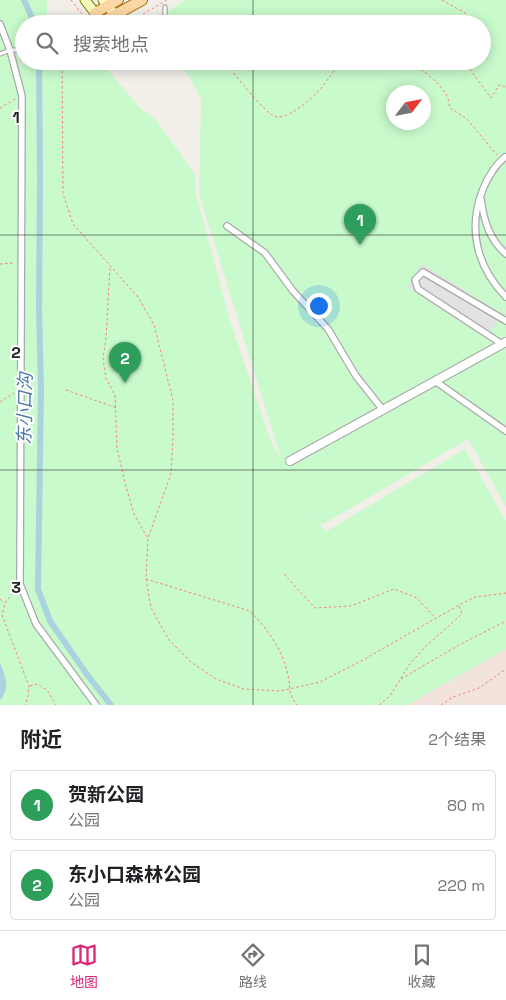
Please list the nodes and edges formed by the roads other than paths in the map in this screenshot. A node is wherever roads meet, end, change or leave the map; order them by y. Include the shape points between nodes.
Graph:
1 (85, 0) edge
2 (118, 0) edge
3 (142, 0) edge
4 (106, 3) edge
5 (164, 7) dead end
6 (95, 13) joint
7 (115, 15) joint
8 (165, 15) edge
9 (0, 24) edge
10 (12, 51) junction
11 (15, 51) edge
12 (0, 54) edge
13 (15, 64) edge
14 (16, 70) edge
15 (503, 159) edge
16 (481, 196) junction
17 (227, 226) dead end
18 (506, 254) edge
19 (506, 297) edge
20 (506, 321) edge
21 (504, 343) edge
22 (435, 381) junction
23 (383, 410) junction
24 (506, 431) edge
25 (290, 461) dead end
26 (96, 705) edge

1 - 6 main road
2 - 4 main road
3 - 7 main road
4 - 6 main road
4 - 7 main road
5 - 8 lane
9 - 10 street
10 - 11 lane
10 - 12 lane
10 - 13 street
14 - 26 street via 22,96 20,584 36,624
15 - 16 street via 488,178
16 - 18 street via 488,232
16 - 19 street via 474,220 479,252 490,277
17 - 23 street via 265,253 293,291 328,329 356,376
20 - 21 street via 423,272 414,280 418,289
21 - 22 street
22 - 23 street
22 - 24 street
23 - 25 street

